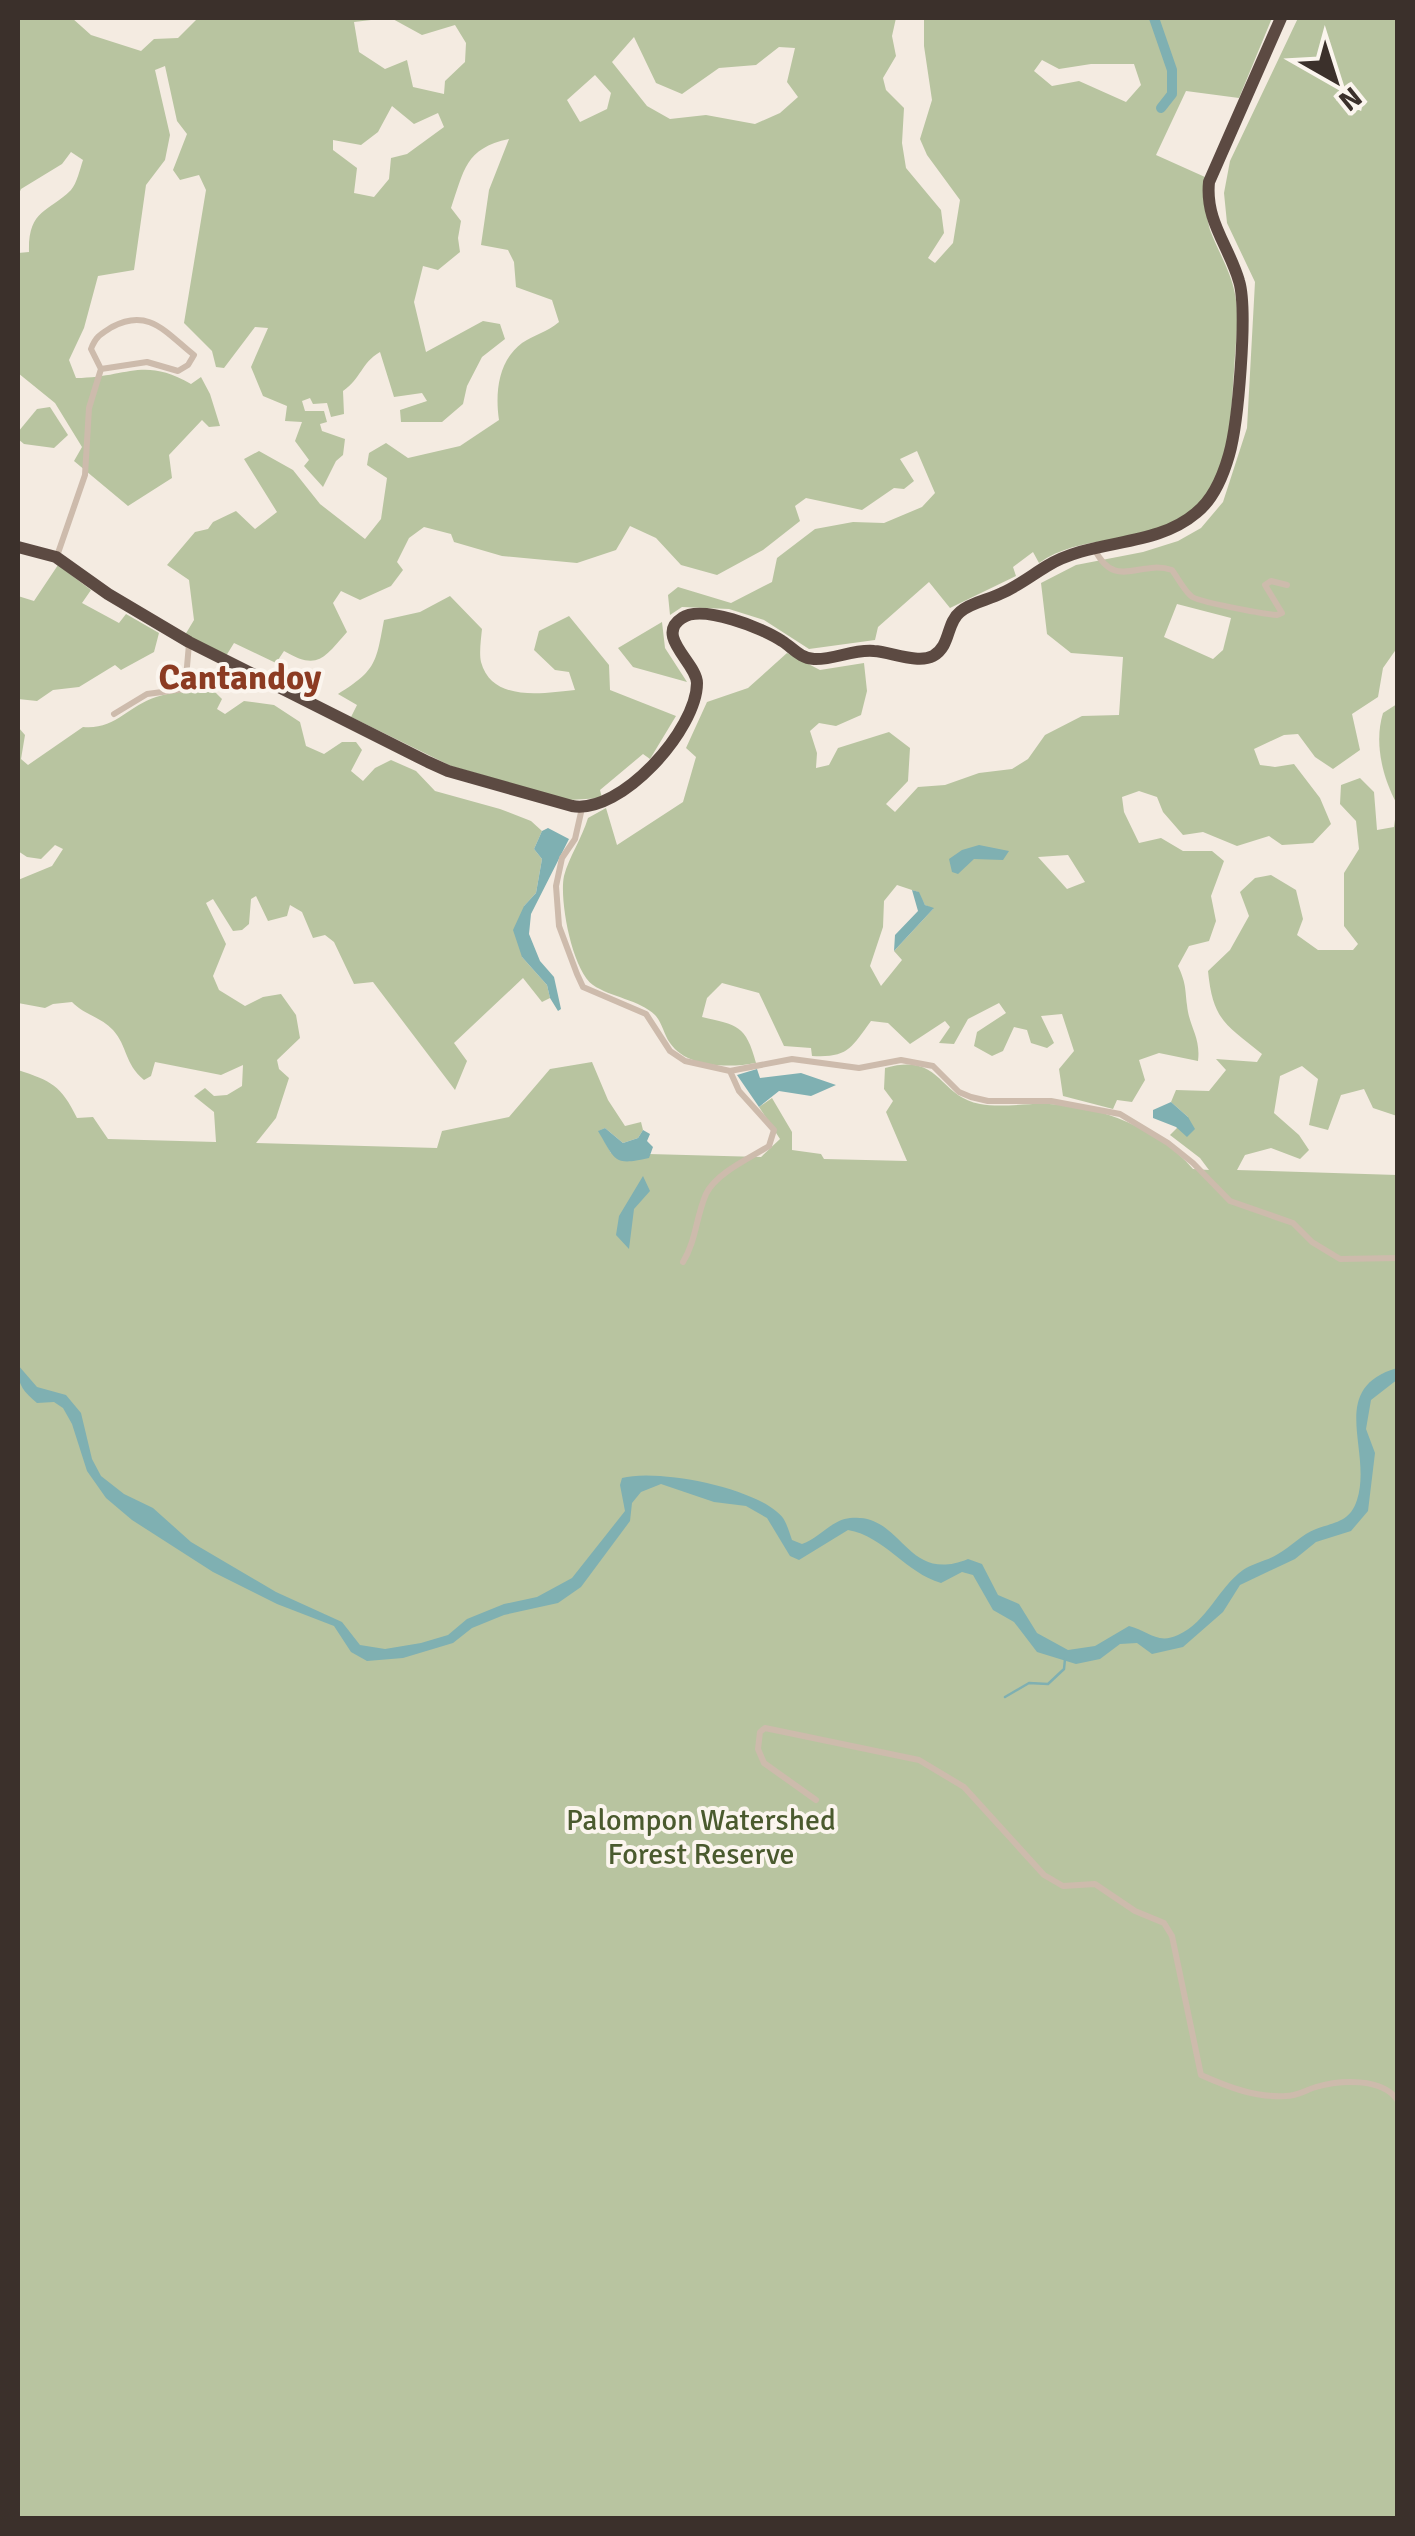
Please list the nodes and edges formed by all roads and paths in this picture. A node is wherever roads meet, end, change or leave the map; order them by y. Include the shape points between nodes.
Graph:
1 (1281, 18) edge
2 (100, 369) junction
3 (1094, 546) junction
4 (18, 547) edge
5 (56, 557) junction
6 (1287, 585) dead end
7 (189, 642) junction
8 (114, 714) dead end
9 (582, 808) junction
10 (730, 1071) junction
11 (1398, 1258) edge
12 (683, 1262) dead end
13 (816, 1800) dead end
14 (1398, 2101) edge

1 - 3 highway via 1209,182 1209,210 1240,282 1243,307 1230,452 1220,481 1195,514 1148,536
2 - 2 street via 146,362 178,370 194,356 151,320 129,318 96,336 91,349
2 - 5 street via 89,408 85,474
3 - 6 street via 1116,571 1172,570 1204,604 1277,615 1282,613 1266,584
3 - 9 highway via 964,609 941,650 928,658 861,650 808,658 744,623 700,614 682,618 674,639 698,684 673,741 626,791
4 - 5 highway
5 - 7 highway
7 - 8 street via 187,686 147,694
7 - 9 highway via 448,771
9 - 10 street via 558,871 555,903 583,986 646,1014 670,1051 685,1061
10 - 11 street via 792,1059 859,1068 901,1060 933,1066 970,1097 1120,1114 1168,1142 1230,1201 1294,1223 1340,1260
10 - 12 street via 774,1138 713,1185
13 - 14 street via 764,1763 758,1749 765,1728 918,1760 964,1787 1044,1875 1064,1886 1095,1884 1164,1923 1202,2076 1265,2096 1348,2081 1378,2086

